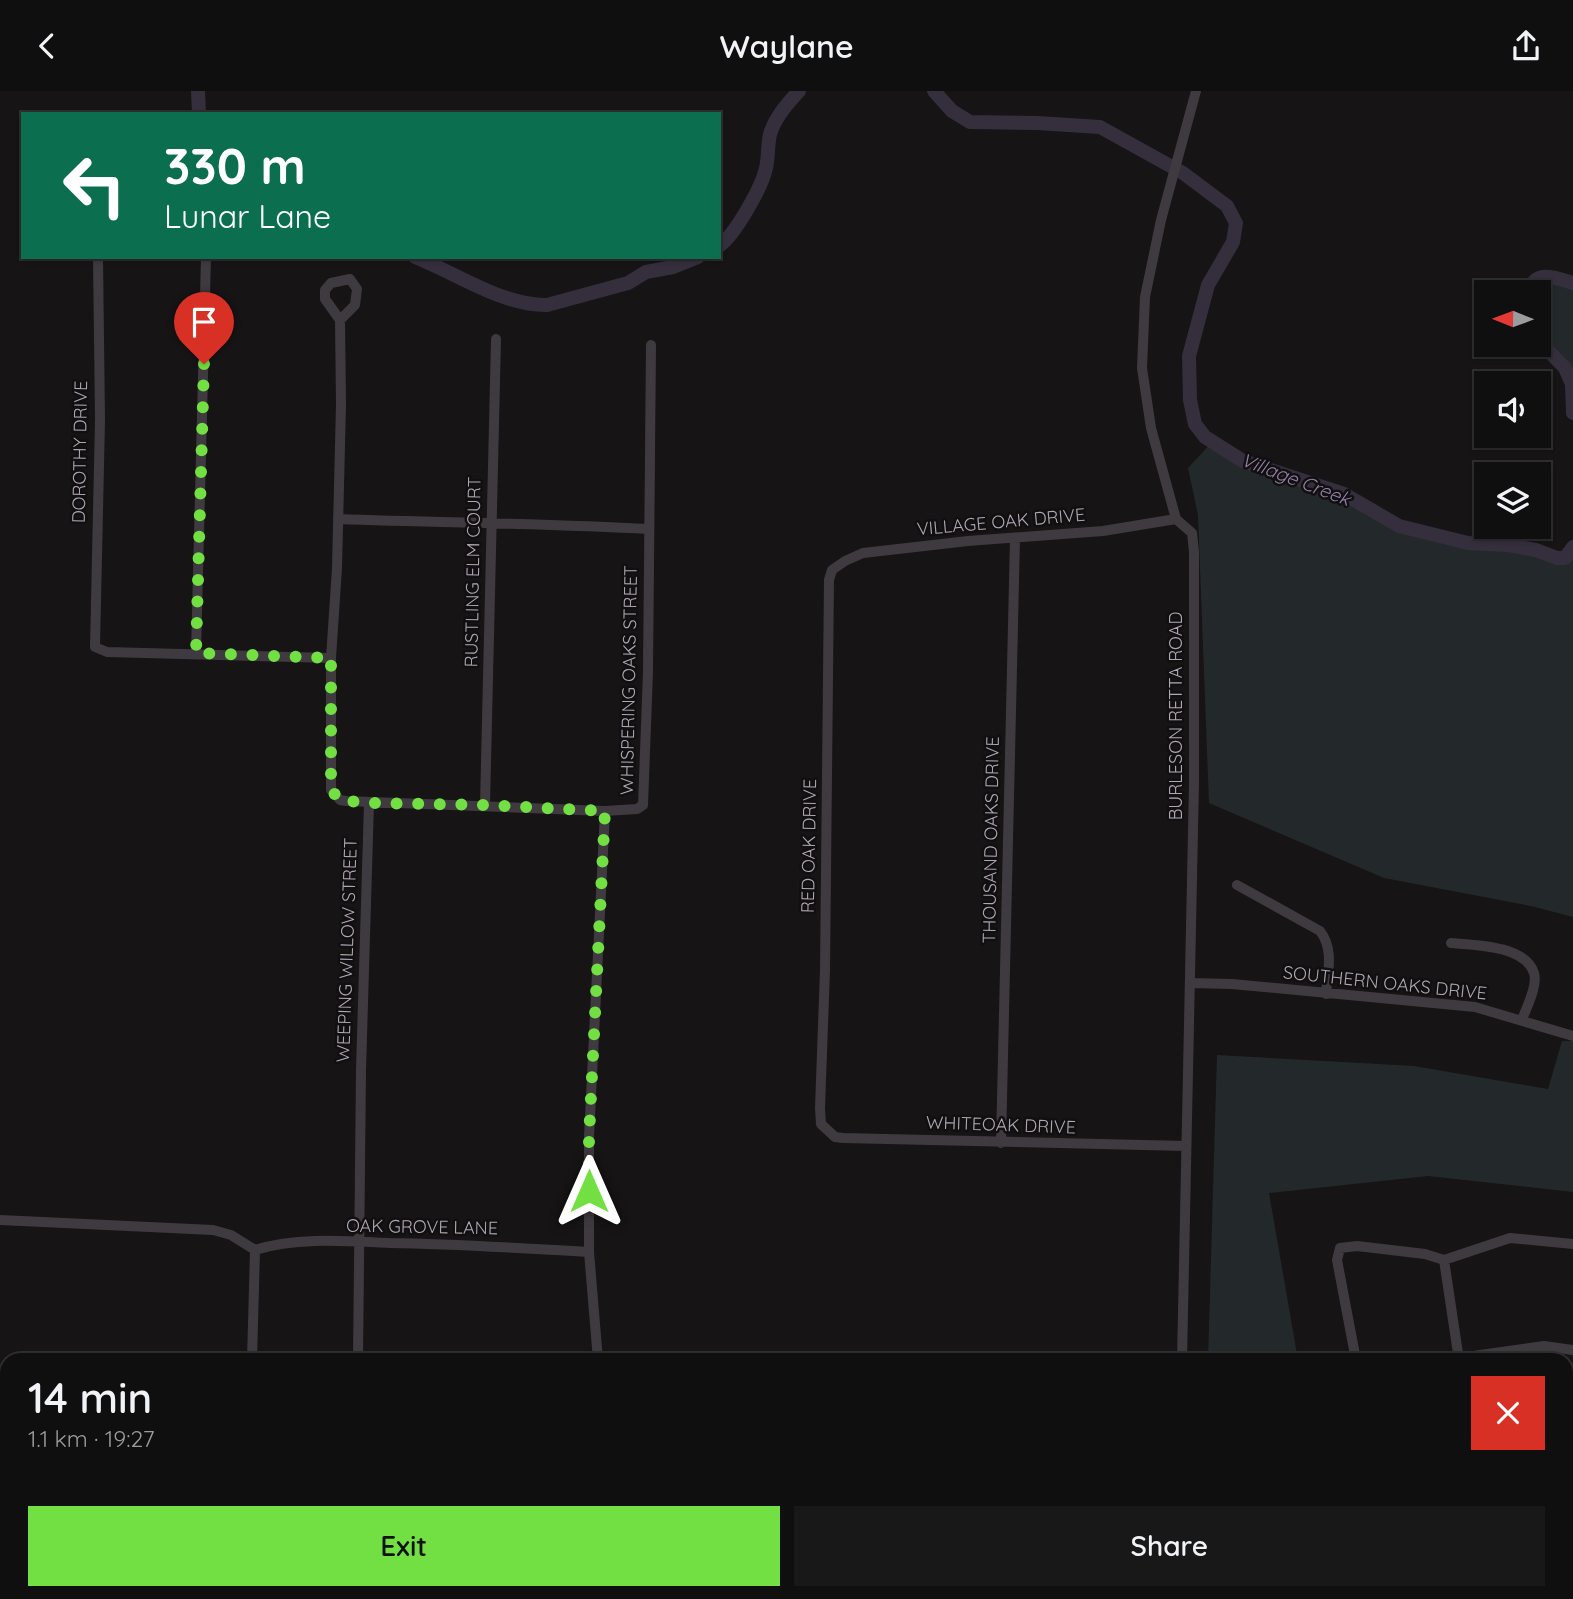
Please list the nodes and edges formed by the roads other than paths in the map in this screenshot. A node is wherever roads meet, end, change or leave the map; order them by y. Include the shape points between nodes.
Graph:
1 (1196, 91) edge
2 (98, 259) edge
3 (206, 259) edge
4 (340, 320) dead end
5 (496, 339) dead end
6 (651, 345) dead end
7 (1176, 519) junction
8 (338, 520) junction
9 (491, 525) junction
10 (649, 529) junction
11 (1015, 538) junction
12 (832, 570) joint
13 (196, 653) junction
14 (331, 658) junction
15 (369, 803) junction
16 (485, 805) junction
17 (605, 811) junction
18 (1237, 885) dead end
19 (1451, 943) dead end
20 (1189, 983) junction
21 (1326, 994) junction
22 (1522, 1020) junction
23 (1573, 1036) edge
24 (821, 1124) joint
25 (1001, 1143) junction
26 (1186, 1146) junction
27 (0, 1220) edge
28 (361, 1242) junction
29 (1573, 1244) edge
30 (255, 1250) junction
31 (589, 1252) junction
32 (1444, 1260) junction
33 (1573, 1350) edge
34 (252, 1353) edge
35 (358, 1353) edge
36 (597, 1353) edge
37 (1182, 1353) edge
38 (1355, 1353) edge
39 (1458, 1353) edge
40 (1491, 1353) edge

1 - 7 street, BURLESON RETTA ROAD via 1145,297 1142,368 1151,428
2 - 13 street, DOROTHY DRIVE via 100,420 94,647 107,652
3 - 13 street
4 - 8 street
5 - 9 street, RUSTLING ELM COURT
6 - 10 street, WHISPERING OAKS STREET
7 - 11 street, VILLAGE OAK DRIVE
7 - 20 street, BURLESON RETTA ROAD via 1192,533 1194,552
8 - 9 street
8 - 14 street
9 - 10 street via 558,523
9 - 16 street, RUSTLING ELM COURT
10 - 17 street, WHISPERING OAKS STREET via 645,797 637,809
11 - 12 street, VILLAGE OAK DRIVE via 863,553
11 - 25 street, THOUSAND OAKS DRIVE
12 - 24 street, RED OAK DRIVE
13 - 14 street
14 - 15 street via 331,790 340,800
15 - 16 street
15 - 28 street, WEEPING WILLOW STREET
16 - 17 street
17 - 31 street, WHISPERING OAKS STREET via 589,1137
18 - 21 street via 1320,931 1330,950
19 - 22 street via 1511,951 1525,960 1534,973
20 - 21 street, SOUTHERN OAKS DRIVE
20 - 26 street, BURLESON RETTA ROAD
21 - 22 street, SOUTHERN OAKS DRIVE via 1475,1007
22 - 23 street, SOUTHERN OAKS DRIVE
24 - 25 street, WHITEOAK DRIVE via 843,1138
25 - 26 street, WHITEOAK DRIVE
26 - 37 street, BURLESON RETTA ROAD
27 - 30 street via 220,1231
28 - 30 street, OAK GROVE LANE via 274,1244
28 - 31 street, OAK GROVE LANE
28 - 35 street, WEEPING WILLOW STREET
29 - 32 street via 1510,1238
30 - 34 street
31 - 36 street, WHISPERING OAKS STREET
32 - 38 street via 1357,1246 1340,1248 1337,1260
32 - 39 street
33 - 40 street via 1544,1346

